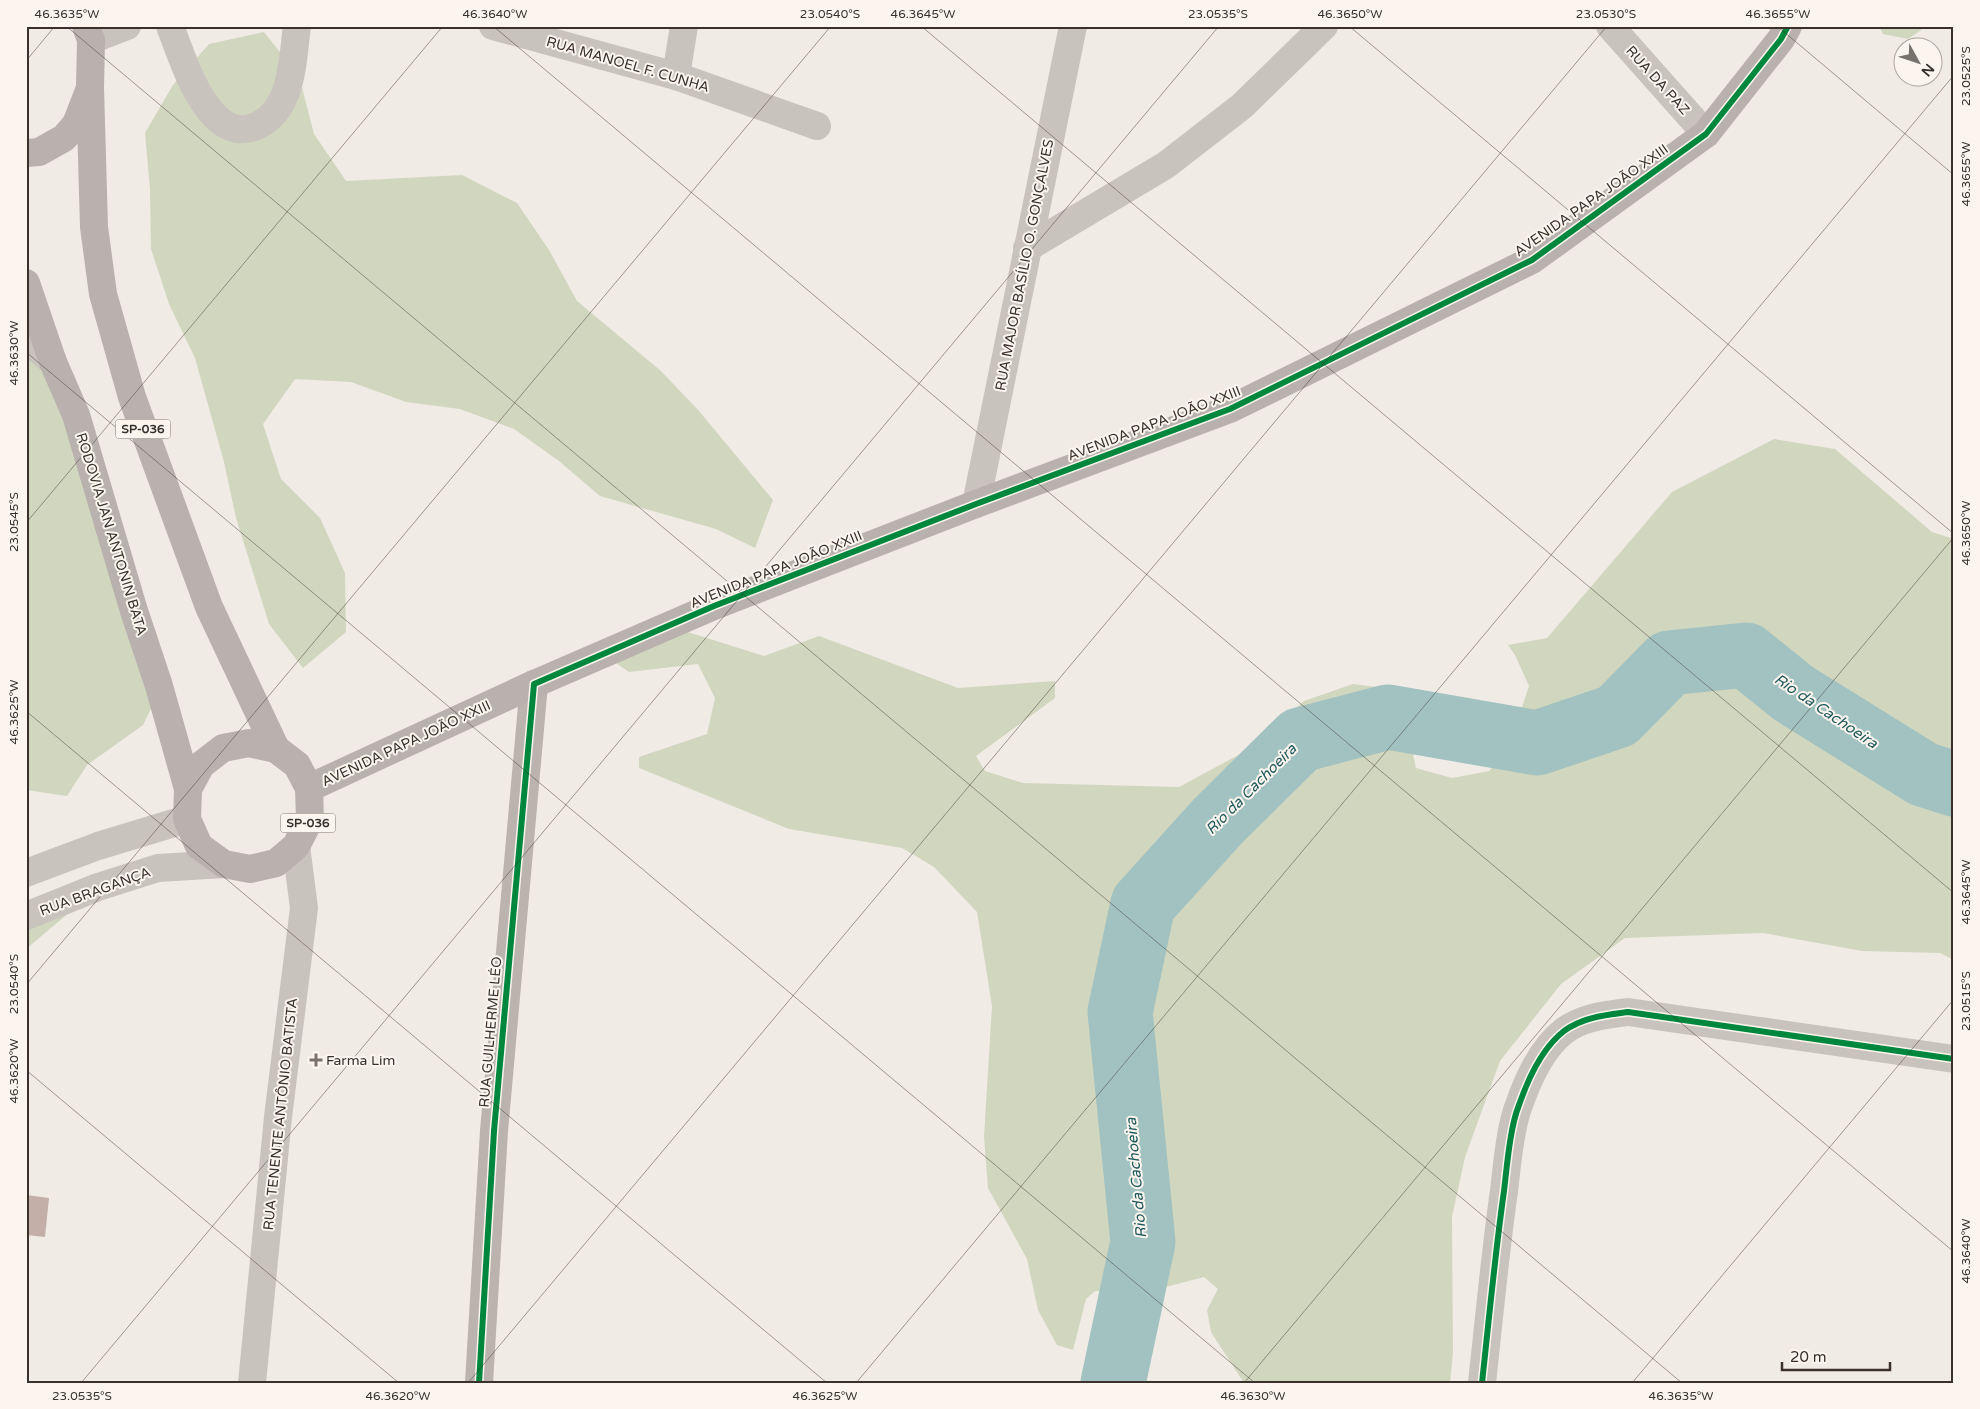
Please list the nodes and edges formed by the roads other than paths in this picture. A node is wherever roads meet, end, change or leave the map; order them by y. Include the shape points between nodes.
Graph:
1 (127, 26) edge
2 (170, 26) edge
3 (297, 26) edge
4 (493, 26) edge
5 (684, 26) edge
6 (1073, 26) edge
7 (1324, 26) edge
8 (1610, 26) edge
9 (1788, 26) edge
10 (89, 33) edge
11 (676, 76) junction
12 (90, 88) junction
13 (817, 126) dead end
14 (1706, 134) junction
15 (26, 153) edge
16 (1027, 248) junction
17 (26, 283) edge
18 (26, 339) edge
19 (53, 362) junction
20 (976, 504) junction
21 (534, 684) junction
22 (276, 749) junction
23 (309, 788) junction
24 (188, 789) junction
25 (187, 819) junction
26 (296, 846) junction
27 (224, 864) junction
28 (26, 873) edge
29 (26, 916) edge
30 (1954, 1059) edge
31 (252, 1383) edge
32 (479, 1383) edge
33 (1482, 1383) edge

1 - 10 street
2 - 3 street via 190,78 213,115 226,126 244,130 260,125 283,99 289,83
4 - 11 street, RUA MANOEL F. CUNHA
5 - 11 street
6 - 16 street, RUA MAJOR BASÍLIO O. GONÇALVES
7 - 16 street via 1242,106 1166,164
8 - 14 street, RUA DA PAZ
9 - 14 main road, AVENIDA PAPA JOÃO XXIII
10 - 12 main road, SP-036
11 - 13 street, RUA MANOEL F. CUNHA
12 - 15 main road, SP-036 via 76,124 64,138 39,152
12 - 22 main road, SP-036 via 94,227 103,294 132,398 209,607
14 - 20 main road, AVENIDA PAPA JOÃO XXIII via 1523,264 1230,409
16 - 20 street, RUA MAJOR BASÍLIO O. GONÇALVES
17 - 19 main road, RODOVIA JAN ANTONIN BATA / SP-036
18 - 19 street
19 - 24 main road, RODOVIA JAN ANTONIN BATA / SP-036 via 76,415
20 - 21 main road, AVENIDA PAPA JOÃO XXIII via 714,606
21 - 23 main road, AVENIDA PAPA JOÃO XXIII
21 - 32 main road, RUA GUILHERME LÉO via 494,1131
22 - 23 main road, SP-036 via 296,765
22 - 24 main road, SP-036 via 249,743 223,748 200,765
23 - 26 main road, SP-036 via 310,819
24 - 25 main road, SP-036
25 - 27 main road, SP-036 via 200,846
25 - 28 street via 98,846
26 - 27 main road, SP-036 via 276,863 250,869
26 - 31 street, RUA TENENTE ANTÔNIO BATISTA via 304,908 278,1116
27 - 29 street, RUA BRAGANÇA via 158,868 98,887
30 - 33 street via 1628,1012 1589,1018 1564,1031 1535,1068 1518,1106 1508,1156

